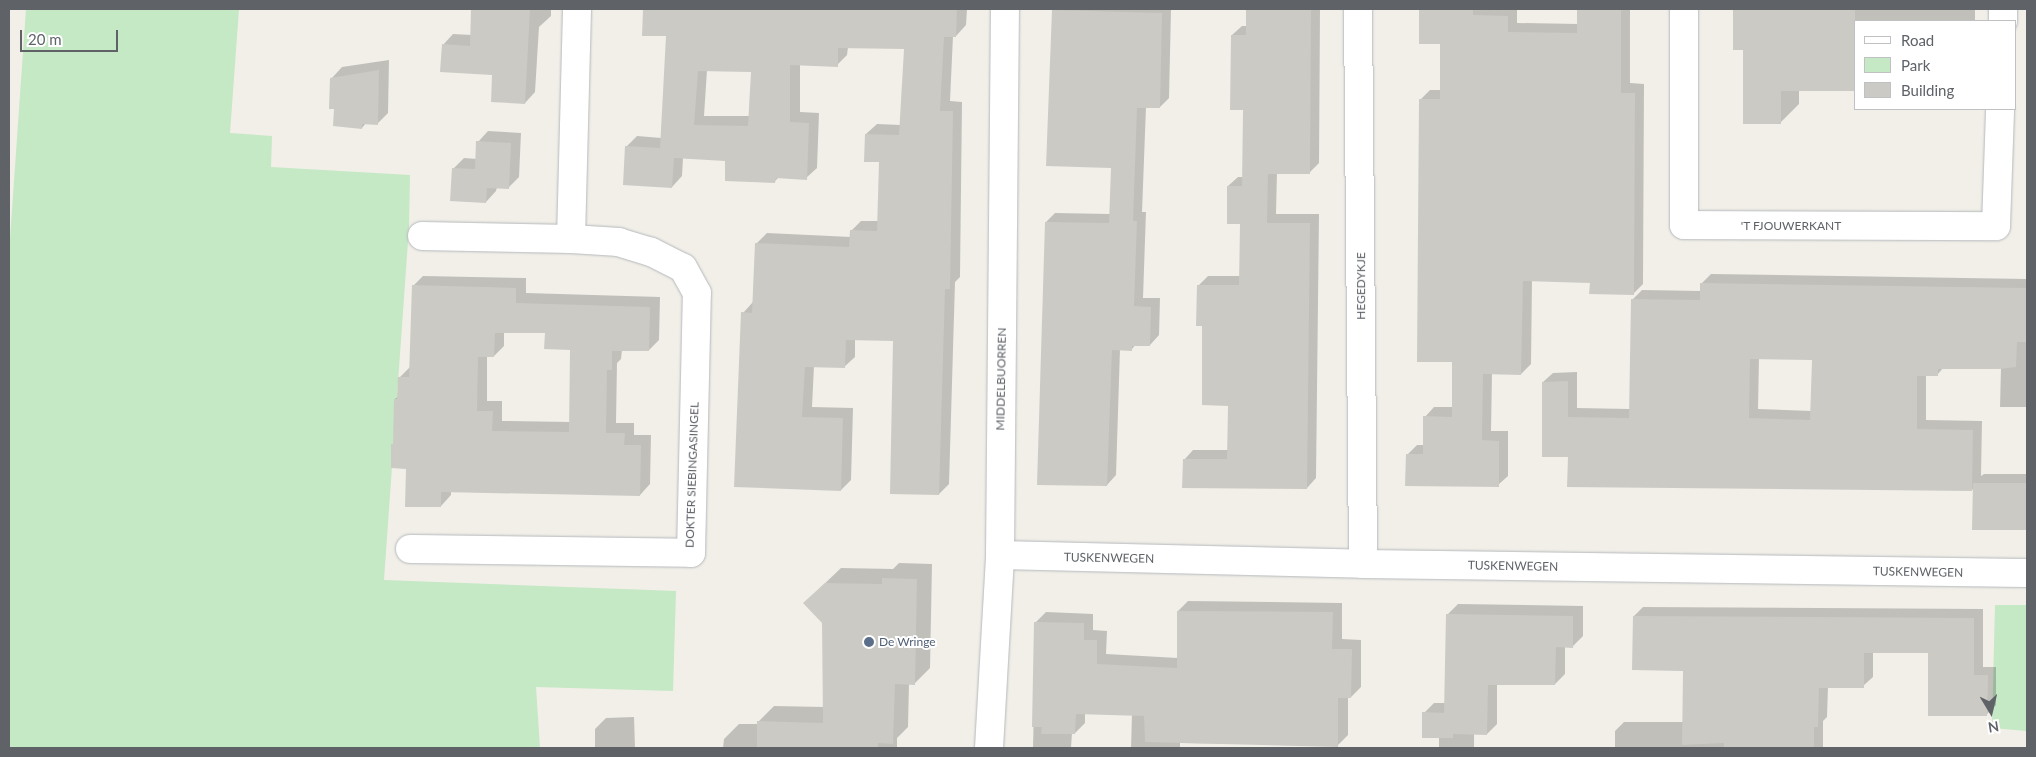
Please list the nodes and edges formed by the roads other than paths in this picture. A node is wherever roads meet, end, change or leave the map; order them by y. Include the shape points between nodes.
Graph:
1 (577, 9) edge
2 (1005, 9) edge
3 (1358, 9) edge
4 (1684, 9) edge
5 (2000, 110) edge
6 (422, 236) dead end
7 (570, 239) junction
8 (410, 549) dead end
9 (1000, 555) junction
10 (1363, 564) junction
11 (2027, 573) edge
12 (989, 748) edge

1 - 7 street
2 - 9 street, MIDDELBUORREN
3 - 10 street, HEGEDYKJE
4 - 5 street, 'T FJOUWERKANT via 1684,225 1996,226
6 - 7 street, DOKTER SIEBINGASINGEL
7 - 8 street, DOKTER SIEBINGASINGEL via 619,242 651,252 683,268 697,292 691,554
9 - 10 street, TUSKENWEGEN
9 - 12 street, MIDDELBUORREN
10 - 11 street, TUSKENWEGEN

